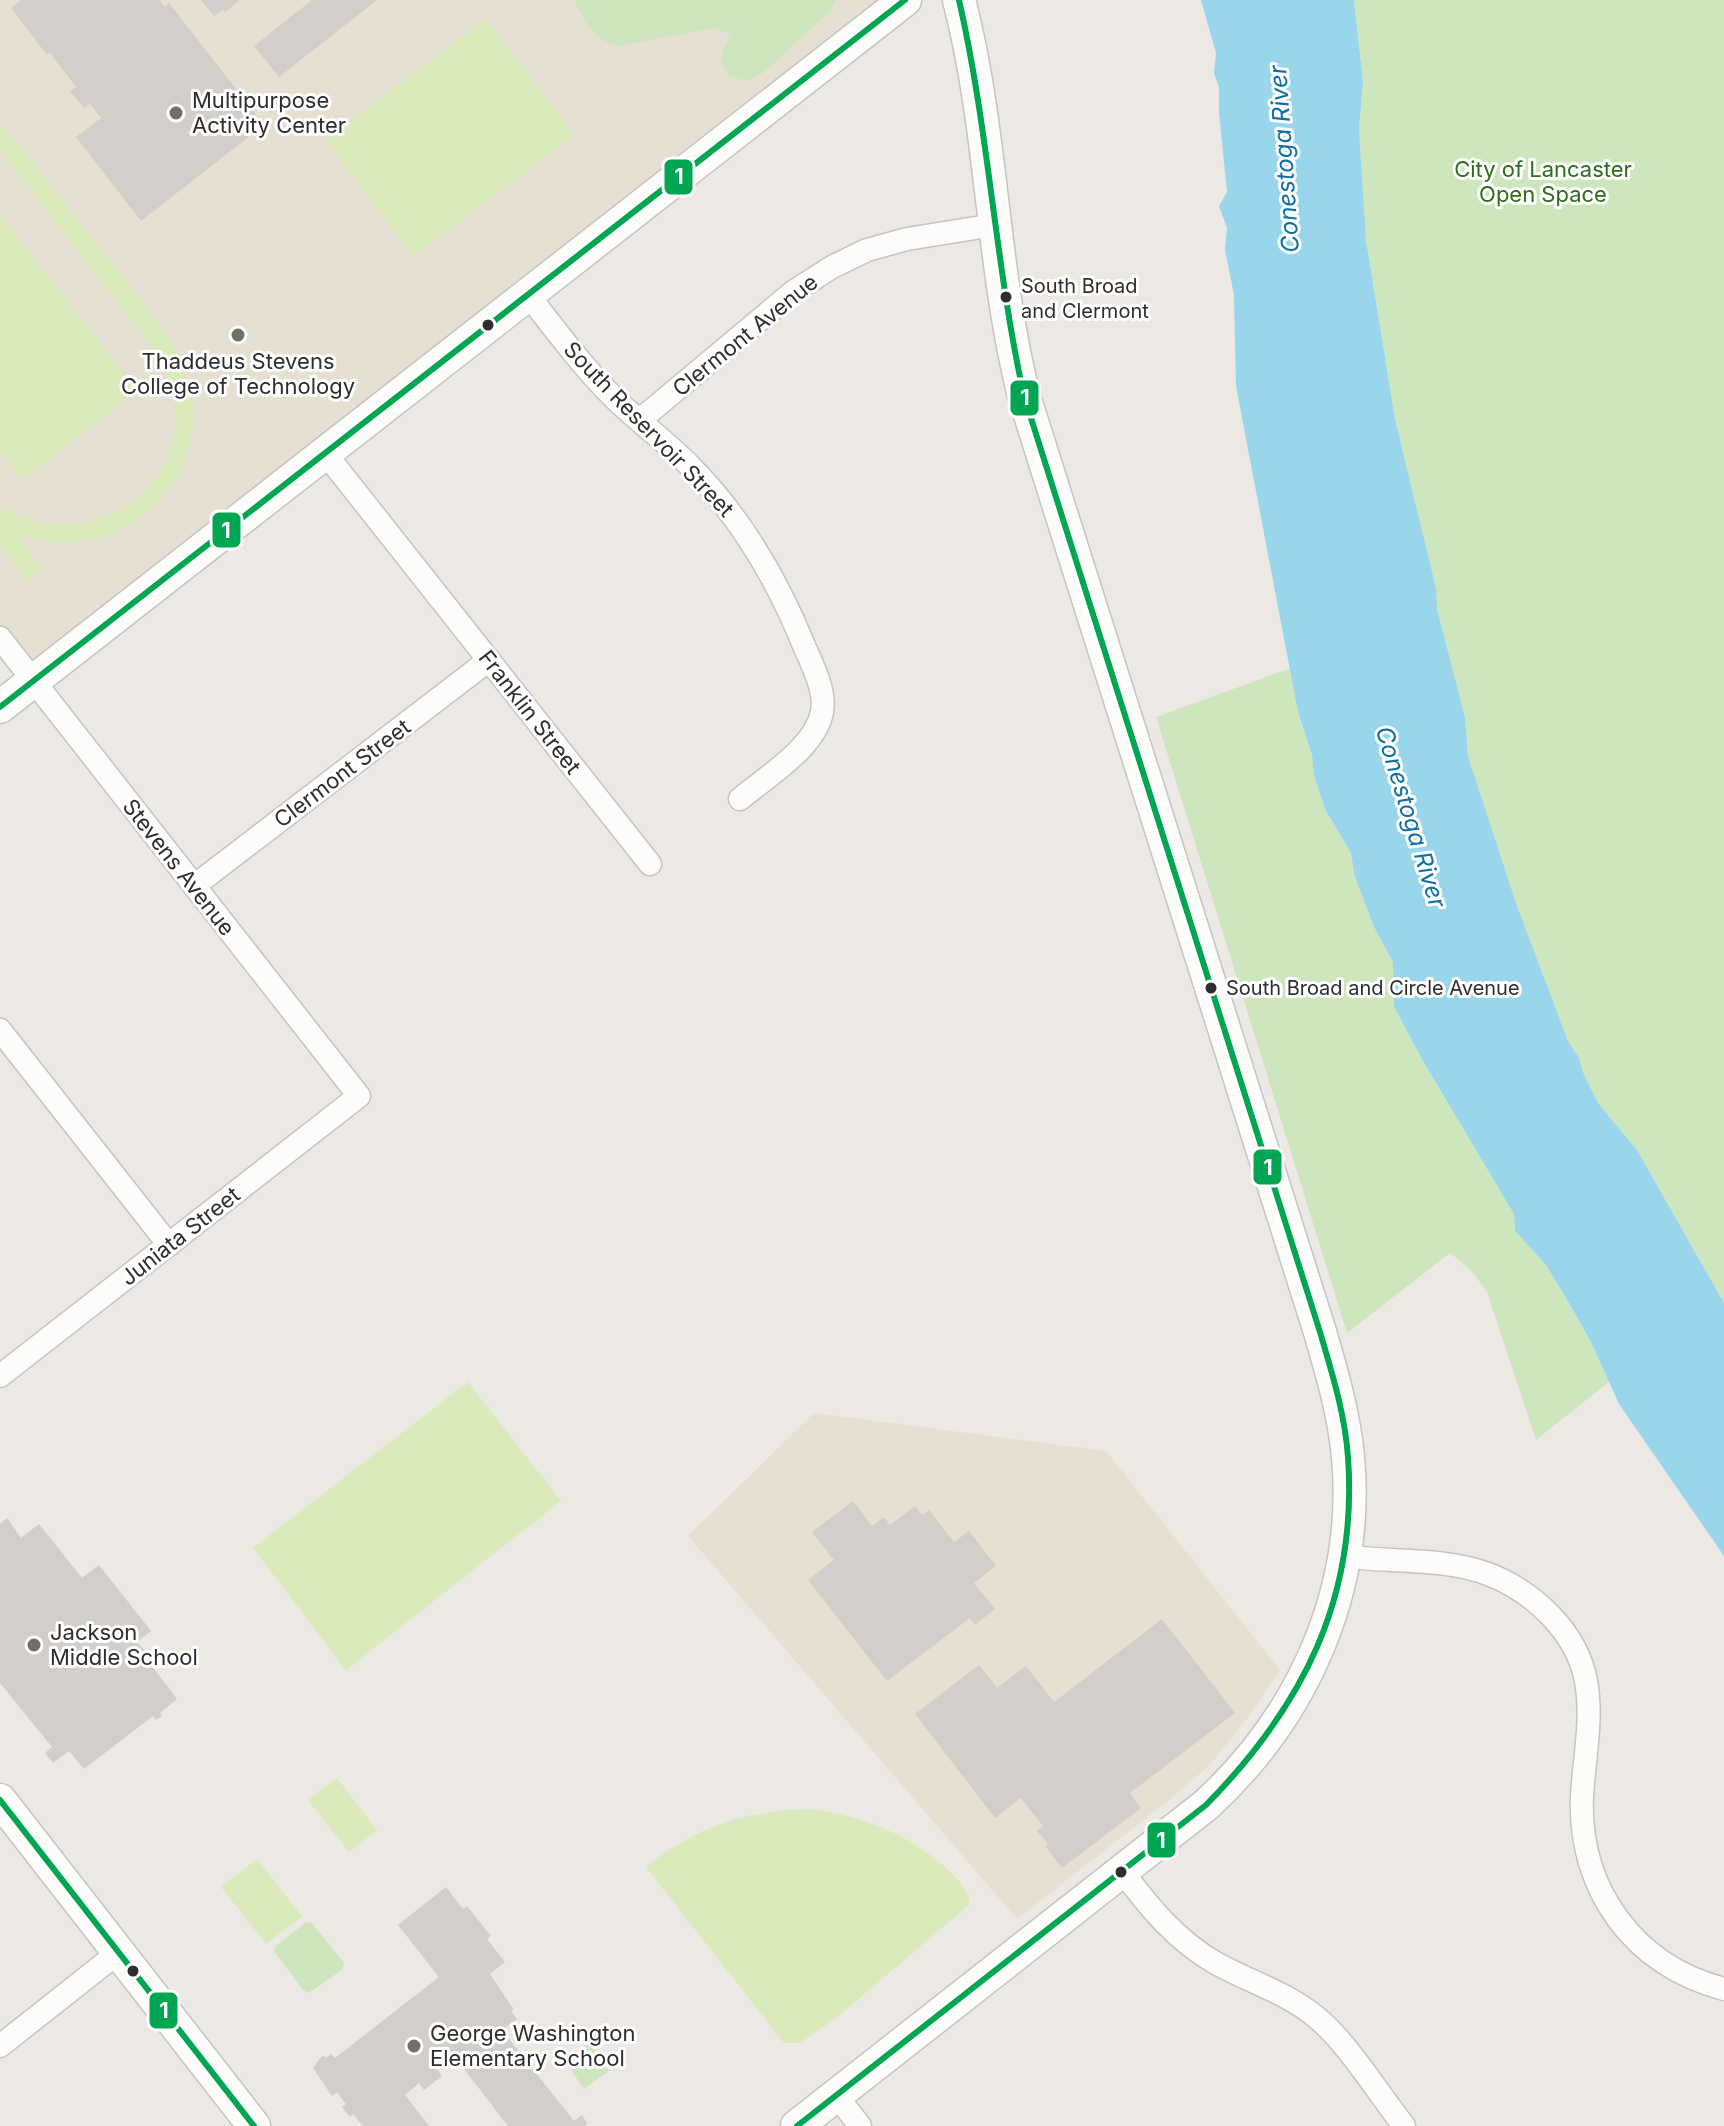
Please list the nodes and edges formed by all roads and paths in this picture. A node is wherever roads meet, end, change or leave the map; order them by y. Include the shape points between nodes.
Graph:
1 (905, 0) edge
2 (959, 0) edge
3 (994, 225) junction
4 (529, 296) junction
5 (640, 420) junction
6 (325, 453) junction
7 (0, 638) edge
8 (489, 660) junction
9 (33, 681) junction
10 (0, 707) edge
11 (740, 799) dead end
12 (650, 864) dead end
13 (194, 886) junction
14 (0, 1030) edge
15 (359, 1096) joint
16 (169, 1245) junction
17 (0, 1376) edge
18 (1344, 1556) junction
19 (0, 1800) edge
20 (1123, 1872) junction
21 (119, 1952) junction
22 (1724, 1989) edge
23 (0, 2046) edge
24 (836, 2095) junction
25 (254, 2126) edge
26 (797, 2126) edge
27 (860, 2126) edge
28 (1404, 2126) edge

1 - 4 main road
2 - 3 main road via 981,110
3 - 5 street, Clermont Avenue via 907,239 832,267 793,292
3 - 18 main road via 1008,330 1034,434 1333,1377 1348,1456
4 - 5 street, South Reservoir Street via 582,363
4 - 6 main road
5 - 11 street, South Reservoir Street via 693,469 766,564 820,691 823,709 809,741
6 - 8 street, Franklin Street
6 - 9 main road
7 - 9 street, Stevens Avenue
8 - 12 street, Franklin Street
8 - 13 street, Clermont Street
9 - 10 main road
9 - 13 street, Stevens Avenue
13 - 15 street, Stevens Avenue
14 - 16 street
15 - 16 street, Juniata Street
16 - 17 street, Juniata Street
18 - 20 main road via 1320,1645 1271,1733 1217,1796
18 - 22 street via 1456,1566 1487,1574 1535,1600 1554,1620 1586,1682 1582,1820 1592,1871 1607,1904 1623,1927 1674,1970
19 - 21 main road
20 - 24 main road
20 - 28 street via 1189,1944 1215,1963 1294,2001 1324,2024
21 - 23 street
21 - 25 main road
24 - 26 main road
24 - 27 street

